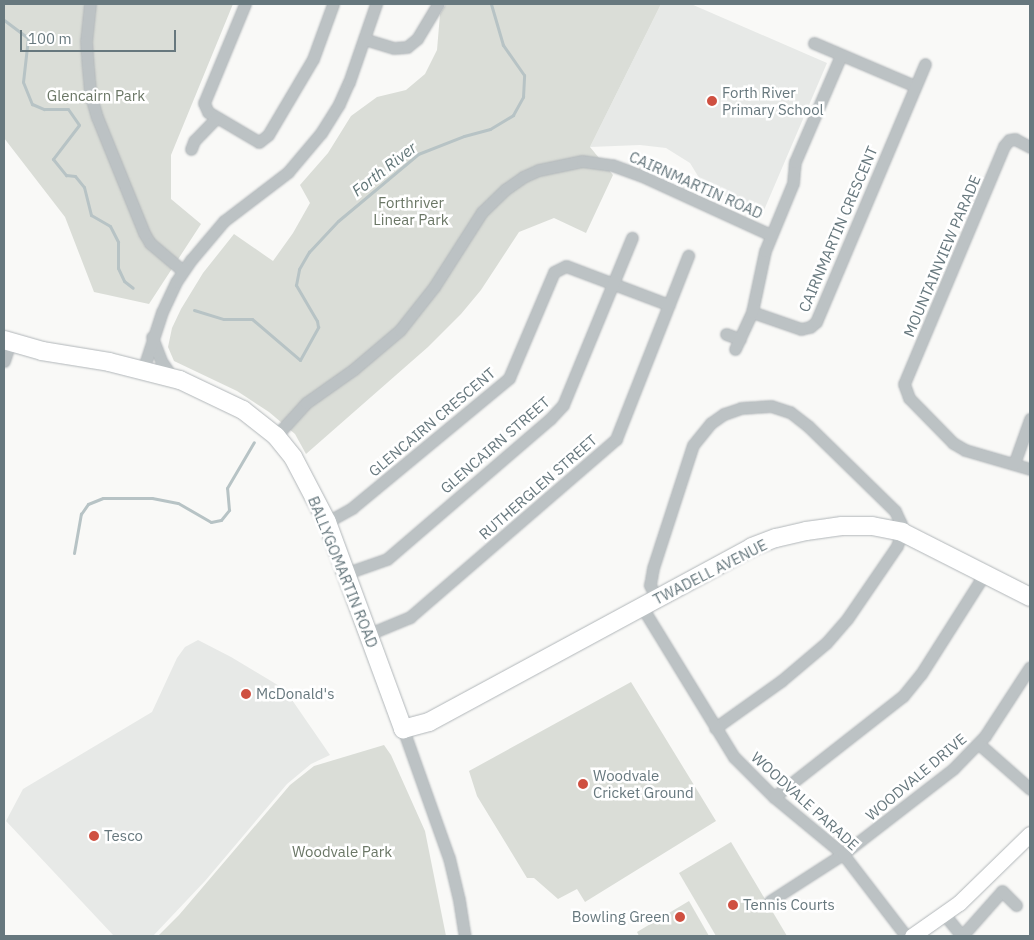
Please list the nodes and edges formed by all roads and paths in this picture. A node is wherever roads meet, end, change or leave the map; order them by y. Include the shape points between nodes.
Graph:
1 (90, 4) edge
2 (245, 4) edge
3 (333, 4) edge
4 (376, 4) edge
5 (438, 4) edge
6 (364, 39) junction
7 (814, 43) dead end
8 (841, 55) junction
9 (925, 64) dead end
10 (915, 86) junction
11 (216, 118) junction
12 (1030, 147) edge
13 (191, 150) dead end
14 (771, 235) junction
15 (632, 238) dead end
16 (688, 256) dead end
17 (183, 271) junction
18 (613, 284) junction
19 (669, 305) junction
20 (752, 312) junction
21 (726, 334) dead end
22 (152, 337) junction
23 (7, 341) edge
24 (4, 361) edge
25 (143, 370) junction
26 (172, 377) junction
27 (1030, 419) edge
28 (276, 436) junction
29 (1014, 464) junction
30 (1030, 469) edge
31 (327, 522) junction
32 (902, 532) junction
33 (347, 573) junction
34 (985, 573) junction
35 (1030, 597) edge
36 (649, 603) junction
37 (369, 634) junction
38 (1030, 667) edge
39 (715, 728) junction
40 (403, 730) junction
41 (979, 744) junction
42 (1030, 789) edge
43 (774, 798) junction
44 (1030, 834) edge
45 (844, 854) junction
46 (770, 901) dead end
47 (1016, 905) dead end
48 (944, 914) junction
49 (465, 936) edge
50 (906, 936) edge
51 (912, 936) edge
52 (962, 936) edge

1 - 17 street via 88,68 90,93 97,117 144,233 150,243
2 - 11 street via 205,98 205,108
3 - 11 street via 314,60 264,140 254,141
4 - 6 street
5 - 6 street via 417,39 407,47 394,48
6 - 17 street via 339,104 321,133 288,172 224,221
7 - 8 street
8 - 10 street
8 - 14 street via 796,162 792,183
9 - 10 street, CAIRNMARTIN CRESCENT
10 - 20 street, CAIRNMARTIN CRESCENT via 816,322 801,329
11 - 13 street via 194,140
12 - 29 street, MOUNTAINVIEW PARADE via 1015,139 1009,140 904,384 908,398 953,443 965,450
14 - 20 street
14 - 28 street, CAIRNMARTIN ROAD via 612,165 582,161 540,170 506,189 482,212 434,286 400,330 354,369 306,403
15 - 18 street, GLENCAIRN STREET
16 - 19 street, RUTHERGLEN STREET
17 - 22 street
18 - 19 street, GLENCAIRN CRESCENT
18 - 31 street, GLENCAIRN CRESCENT via 566,266 554,272 509,378 352,508
18 - 33 street, GLENCAIRN STREET via 563,406 386,559
19 - 37 street, RUTHERGLEN STREET via 616,439 410,617
20 - 21 street via 738,344
22 - 25 street
22 - 26 street via 161,361
23 - 24 street
23 - 25 highway, BALLYGOMARTIN ROAD
25 - 26 highway, BALLYGOMARTIN ROAD
26 - 28 highway, BALLYGOMARTIN ROAD via 243,410
27 - 29 street
28 - 31 highway, BALLYGOMARTIN ROAD via 293,457
29 - 30 street
31 - 33 highway, BALLYGOMARTIN ROAD
32 - 34 highway, TWADELL AVENUE
32 - 36 highway, TWADELL AVENUE via 872,526 842,526 776,538 752,547
32 - 36 street, WOODVALE PARADE via 895,511 790,412 771,406 740,408 724,414 702,432 693,445 653,568
32 - 39 street via 897,546 869,588 826,643 781,681
33 - 37 highway, BALLYGOMARTIN ROAD
34 - 35 highway, TWADELL AVENUE
34 - 43 street via 921,674 903,696
36 - 39 street, WOODVALE PARADE
36 - 40 highway, TWADELL AVENUE via 429,722
37 - 40 highway, BALLYGOMARTIN ROAD
38 - 41 street, WOODVALE DRIVE
39 - 43 street, WOODVALE PARADE via 734,757
40 - 49 street, BALLYGOMARTIN ROAD via 449,858
41 - 42 street
41 - 45 street, WOODVALE DRIVE via 896,815
43 - 45 street, WOODVALE PARADE
44 - 48 main road via 994,872
45 - 46 street, WOODVALE DRIVE
45 - 50 street, WOODVALE PARADE
47 - 52 street via 1002,891
48 - 51 main road
48 - 52 street

